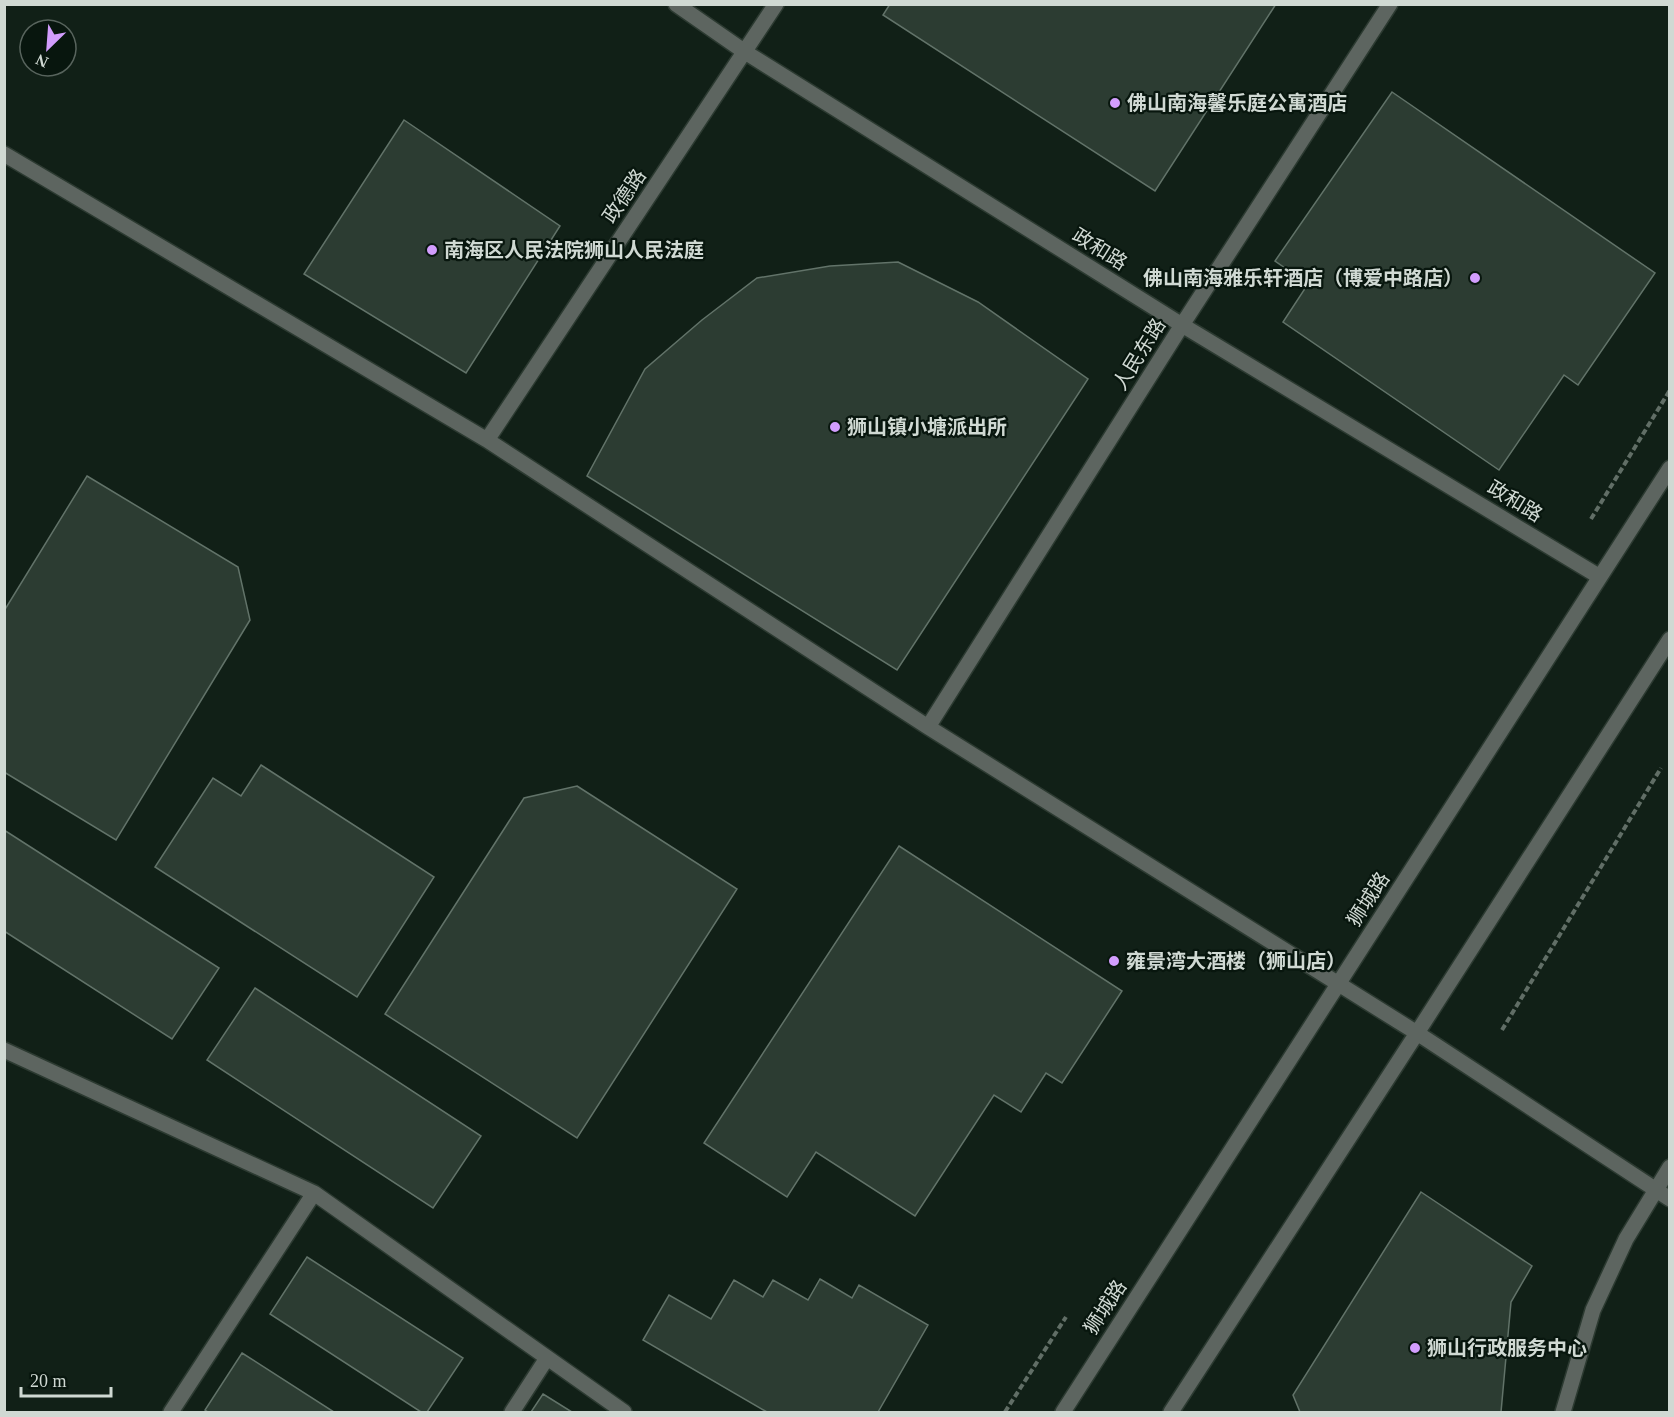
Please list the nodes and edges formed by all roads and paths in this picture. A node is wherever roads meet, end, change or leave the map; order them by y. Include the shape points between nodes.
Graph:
1 (676, 4) edge
2 (776, 4) edge
3 (1389, 4) edge
4 (745, 52) junction
5 (4, 154) edge
6 (1182, 325) junction
7 (1670, 390) edge
8 (487, 440) junction
9 (1670, 468) edge
10 (1591, 519) dead end
11 (1599, 577) junction
12 (1670, 639) edge
13 (928, 727) junction
14 (1661, 768) dead end
15 (1338, 985) junction
16 (1502, 1030) dead end
17 (1417, 1033) junction
18 (4, 1050) edge
19 (1670, 1167) edge
20 (1656, 1189) junction
21 (314, 1193) junction
22 (1670, 1199) edge
23 (1066, 1317) dead end
24 (547, 1358) junction
25 (171, 1413) edge
26 (512, 1413) edge
27 (624, 1413) edge
28 (1005, 1413) edge
29 (1063, 1413) edge
30 (1171, 1413) edge
31 (1563, 1413) edge

1 - 4 street, 政和路
2 - 4 street, 政德路
3 - 6 street, 人民东路
4 - 6 street, 政和路
4 - 8 street, 政德路
5 - 8 street
6 - 11 street, 政和路
6 - 13 street, 人民东路
7 - 10 path
8 - 13 street
9 - 11 street, 狮城路
11 - 15 street, 狮城路
12 - 17 street
13 - 15 street
14 - 16 path
15 - 17 street
15 - 29 street, 狮城路
17 - 20 street
17 - 30 street
18 - 21 street
19 - 20 street
20 - 22 street
20 - 31 street via 1626,1239 1593,1310
21 - 24 street
21 - 25 street
23 - 28 path
24 - 26 street
24 - 27 street

